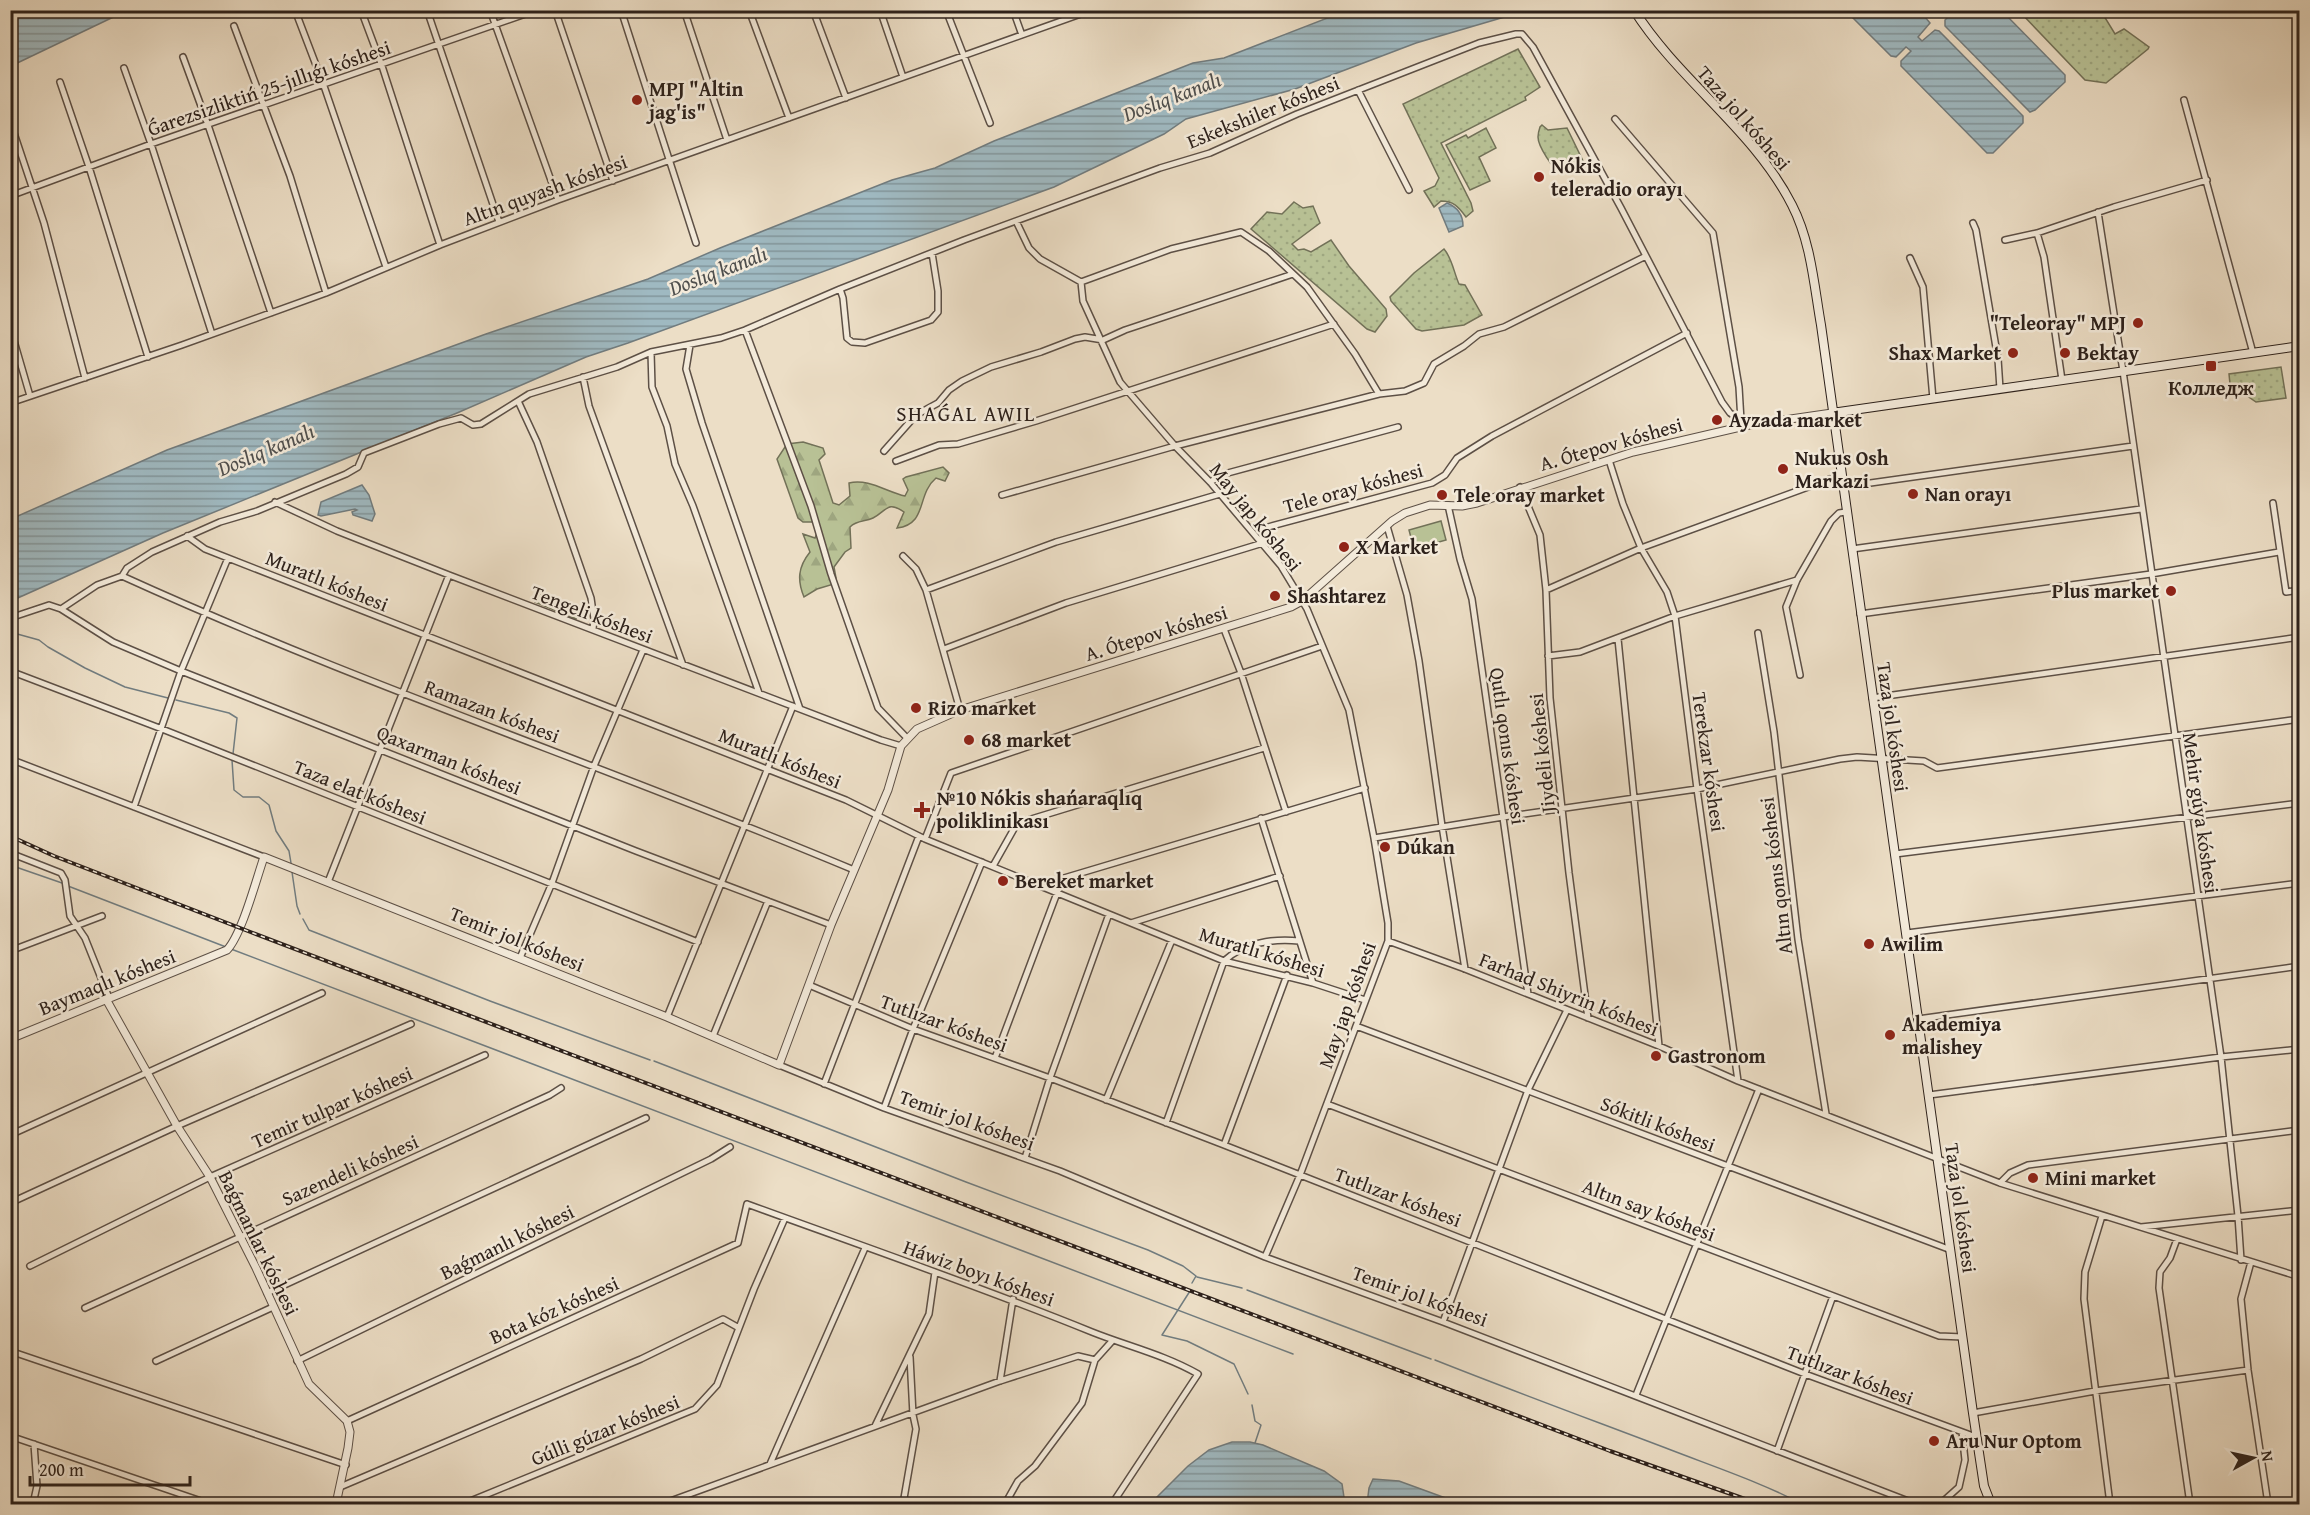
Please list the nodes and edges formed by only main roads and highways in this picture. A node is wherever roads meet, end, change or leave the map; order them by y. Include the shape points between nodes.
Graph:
1 (1634, 10) edge
2 (2300, 346) edge
3 (1832, 413) junction
4 (1991, 1504) edge

1 - 3 main road, Taza jol kóshesi via 1659,46 1768,165 1793,206 1810,259
2 - 3 main road, A. Ótepov kóshesi
3 - 4 main road, Taza jol kóshesi via 1976,1437

